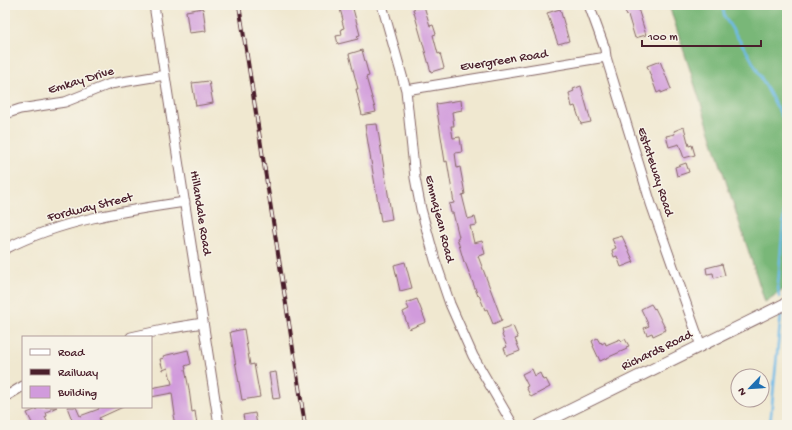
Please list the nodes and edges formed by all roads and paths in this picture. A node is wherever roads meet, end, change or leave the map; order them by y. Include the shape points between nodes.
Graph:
1 (154, 5) edge
2 (382, 5) edge
3 (589, 5) edge
4 (606, 57) junction
5 (165, 75) junction
6 (406, 90) junction
7 (5, 114) edge
8 (185, 202) junction
9 (5, 249) edge
10 (787, 303) edge
11 (204, 323) junction
12 (135, 336) edge
13 (701, 346) junction
14 (22, 387) edge
15 (5, 397) edge
16 (219, 425) edge
17 (513, 425) edge
18 (540, 425) edge

1 - 5 street, Hillandale Road
2 - 6 street, Emmajean Road
3 - 4 street, Estateway Road
4 - 6 street, Evergreen Road
4 - 13 street, Estateway Road via 648,197
5 - 7 street, Emkay Drive via 110,84 65,102
5 - 8 street, Hillandale Road
6 - 17 street, Emmajean Road via 415,178 435,260 450,304 473,356
8 - 9 street, Fordway Street via 95,217 39,234
8 - 11 street, Hillandale Road
10 - 13 street, Richards Road
11 - 12 street
11 - 16 street, Hillandale Road
13 - 18 street, Richards Road
14 - 15 street

